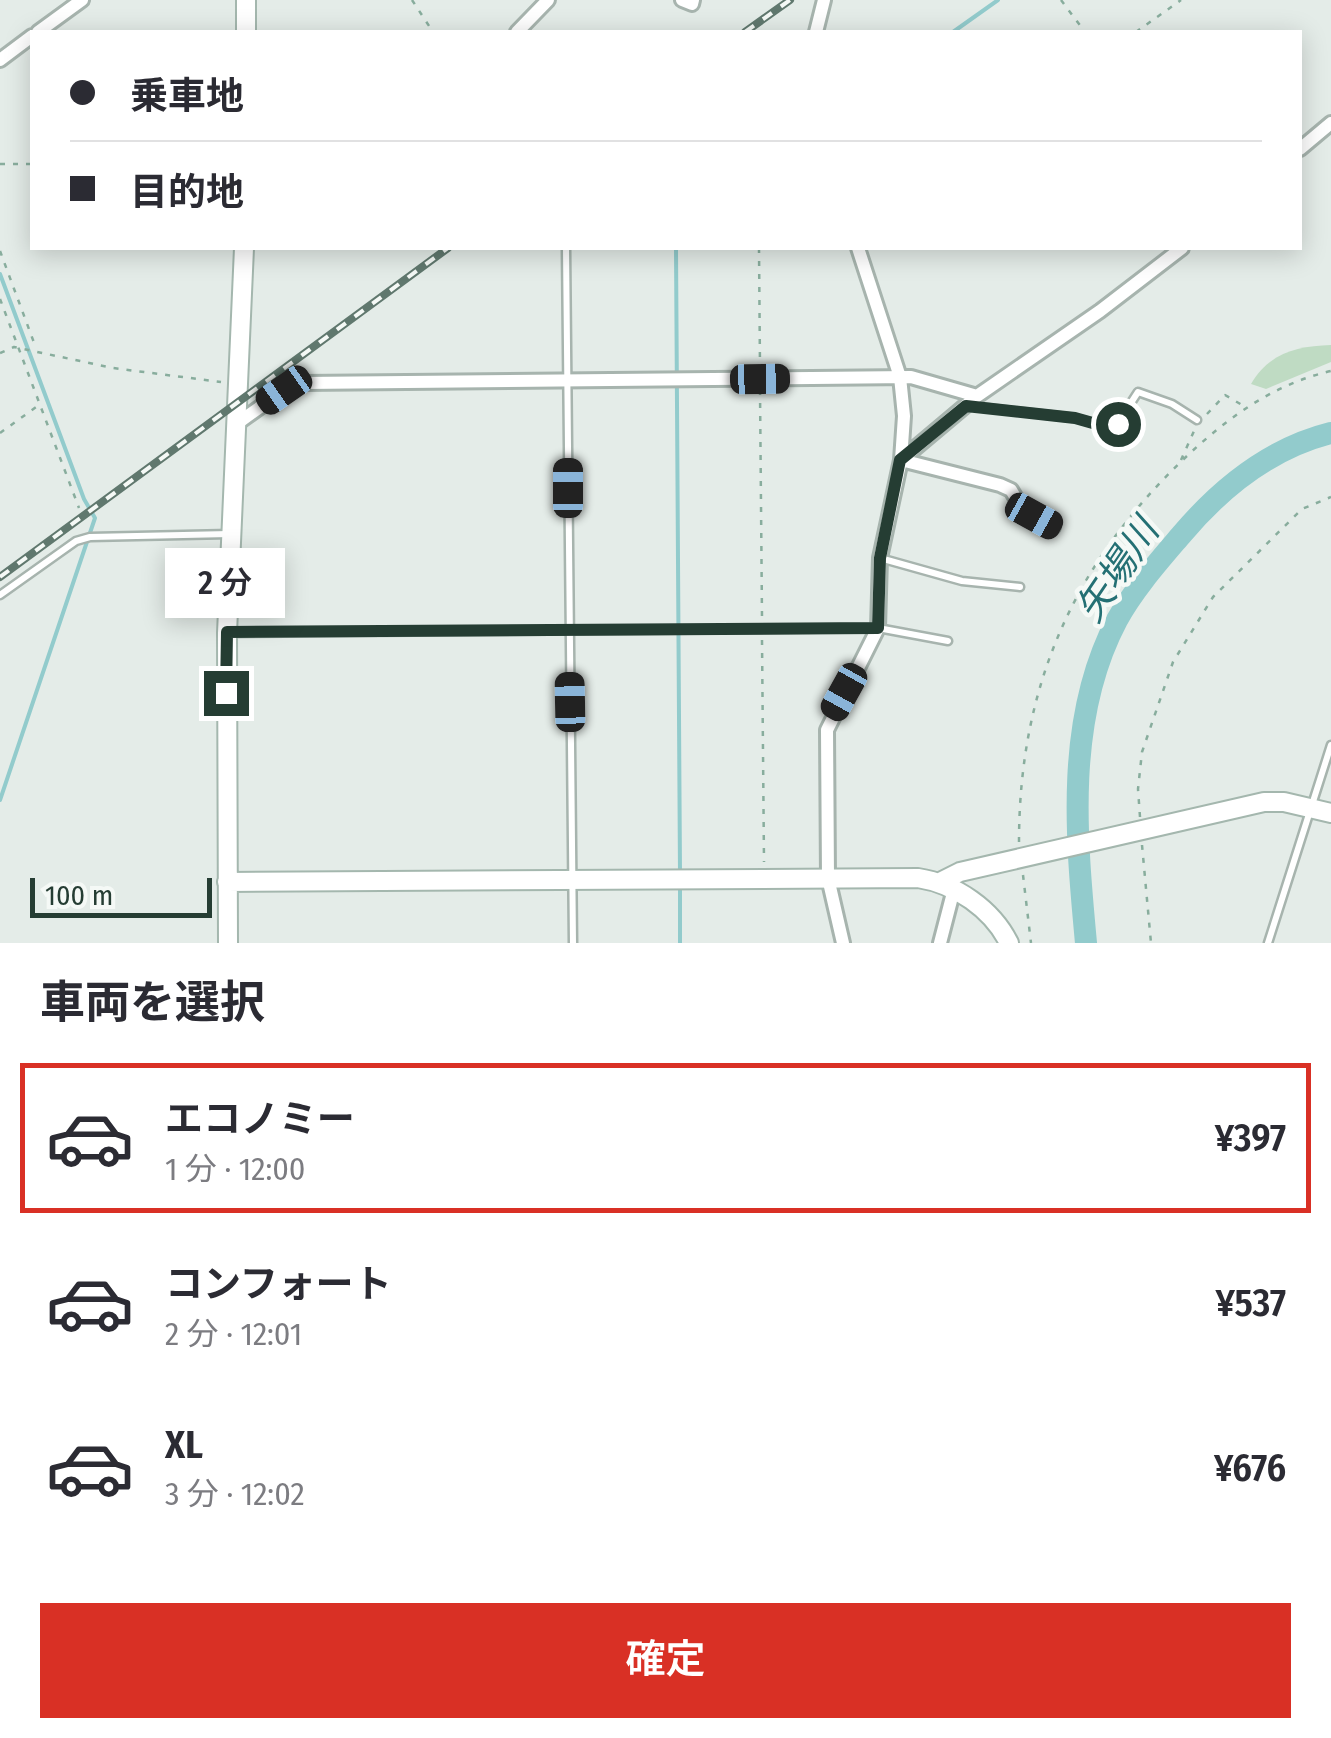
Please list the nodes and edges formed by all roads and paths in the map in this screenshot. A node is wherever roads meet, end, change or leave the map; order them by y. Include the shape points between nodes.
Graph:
1 (82, 0) edge
2 (246, 0) edge
3 (412, 0) edge
4 (548, 0) edge
5 (682, 0) edge
6 (693, 0) edge
7 (824, 0) edge
8 (1062, 0) edge
9 (1181, 0) edge
10 (41, 30) edge
11 (246, 30) edge
12 (432, 30) edge
13 (519, 30) edge
14 (816, 30) edge
15 (1084, 30) edge
16 (1139, 30) edge
17 (30, 38) edge
18 (0, 60) edge
19 (1329, 129) edge
20 (1302, 148) edge
21 (0, 164) edge
22 (30, 164) edge
23 (244, 250) edge
24 (566, 250) edge
25 (759, 250) edge
26 (859, 250) edge
27 (1179, 250) edge
28 (0, 251) edge
29 (0, 300) edge
30 (37, 352) junction
31 (0, 353) edge
32 (1331, 370) edge
33 (900, 378) junction
34 (760, 379) junction
35 (568, 382) junction
36 (237, 384) junction
37 (1225, 394) dead end
38 (971, 400) junction
39 (38, 404) junction
40 (1244, 407) junction
41 (1198, 420) dead end
42 (236, 424) junction
43 (0, 432) edge
44 (900, 460) junction
45 (1331, 497) edge
46 (79, 508) dead end
47 (1054, 527) dead end
48 (232, 534) junction
49 (880, 558) junction
50 (1020, 588) dead end
51 (0, 595) edge
52 (878, 628) junction
53 (762, 629) junction
54 (569, 631) junction
55 (227, 632) junction
56 (948, 641) dead end
57 (1331, 745) edge
58 (1311, 806) junction
59 (1331, 813) edge
60 (1139, 832) junction
61 (1022, 848) junction
62 (828, 878) junction
63 (1024, 878) dead end
64 (764, 879) junction
65 (572, 880) junction
66 (227, 882) junction
67 (947, 886) junction
68 (228, 943) edge
69 (573, 943) edge
70 (843, 943) edge
71 (940, 943) edge
72 (1010, 943) edge
73 (1031, 943) edge
74 (1151, 943) edge
75 (1268, 943) edge

1 - 10 street
2 - 11 street
3 - 12 path
4 - 13 street
5 - 6 street
7 - 14 street
8 - 15 path
9 - 16 path
17 - 18 street
19 - 20 street
21 - 22 path
23 - 36 street
24 - 35 lane
25 - 34 path
26 - 33 street
27 - 38 street
28 - 30 path
29 - 39 path
30 - 31 path via 14,347
30 - 36 path
32 - 40 path
33 - 34 street
33 - 38 street
33 - 44 street
34 - 35 street
34 - 53 path
35 - 42 street via 303,383
35 - 54 lane
36 - 42 street
37 - 40 path
38 - 41 lane via 1114,429 1138,392
38 - 44 street
39 - 43 path
39 - 46 path
40 - 61 path via 1125,520 1067,611 1027,736
42 - 48 street
44 - 47 street via 1000,485 1023,510
44 - 49 street
45 - 60 path via 1302,509 1213,597 1174,662 1142,752
48 - 51 lane via 76,540
48 - 55 street
49 - 50 lane via 962,581
49 - 52 street
52 - 53 lane
52 - 56 lane
52 - 62 street via 827,730
53 - 54 lane
53 - 64 path
54 - 55 lane
54 - 65 lane
55 - 66 street
57 - 58 lane
58 - 59 street
58 - 60 street via 1264,802
58 - 75 lane
60 - 61 street
60 - 74 path
61 - 67 street via 960,872
62 - 64 street
62 - 67 street via 900,877
62 - 70 street
63 - 73 path
64 - 65 street
65 - 66 street
65 - 69 lane
66 - 68 street
67 - 71 street
67 - 72 street via 999,924

